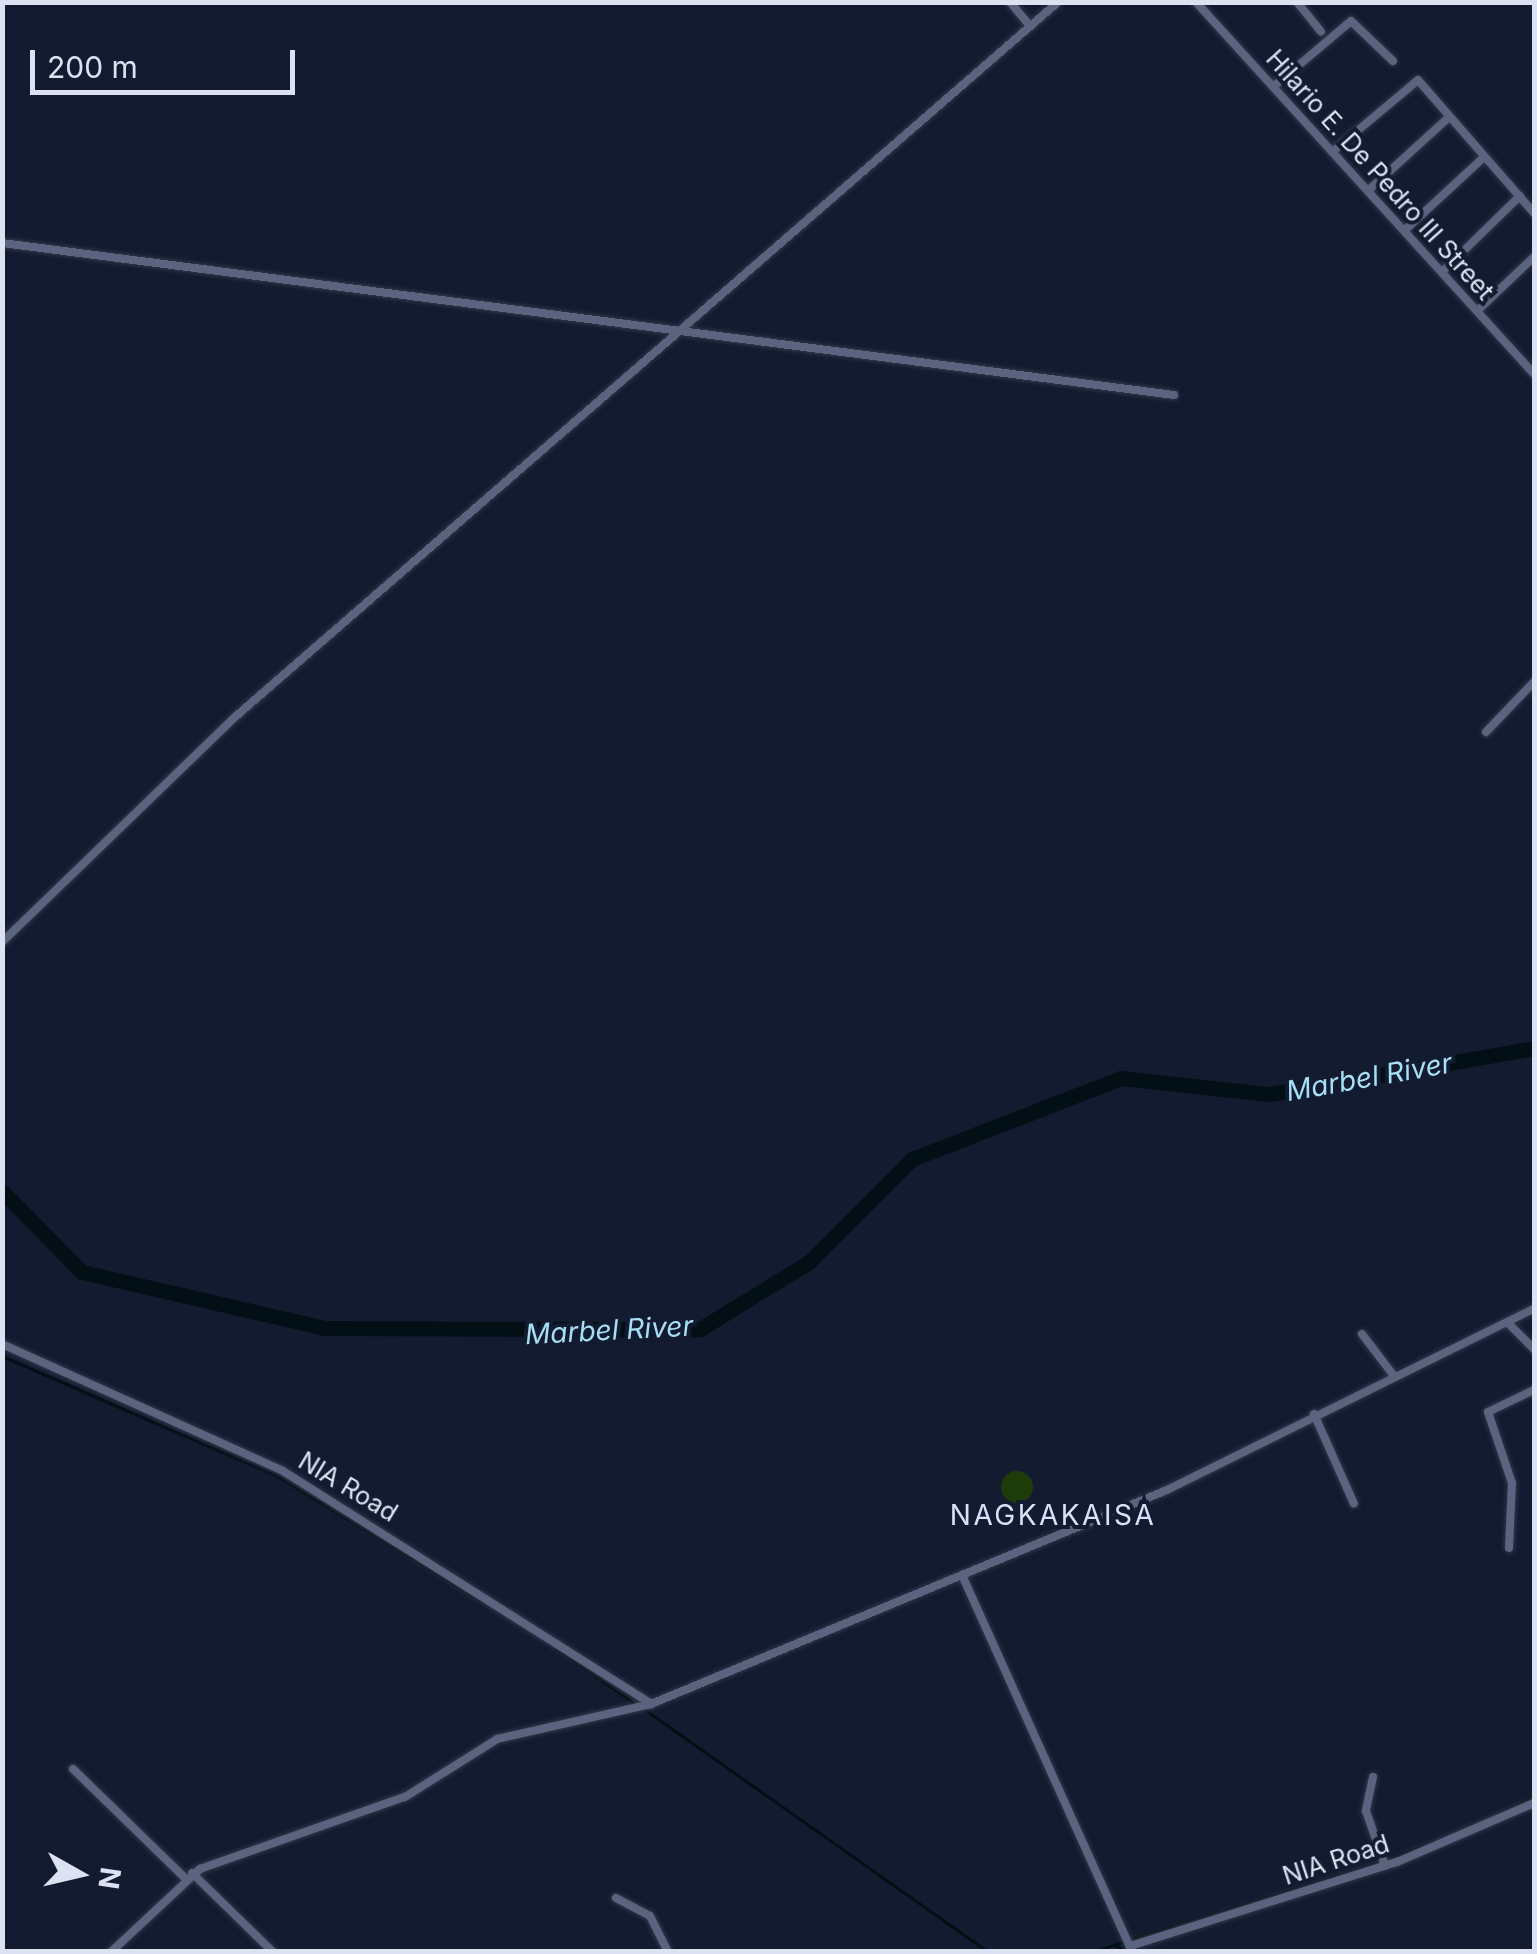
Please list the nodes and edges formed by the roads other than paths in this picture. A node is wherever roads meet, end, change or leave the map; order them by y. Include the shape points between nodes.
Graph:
1 (1010, 2) edge
2 (1058, 2) edge
3 (1196, 2) edge
4 (1297, 2) edge
5 (1030, 26) junction
6 (1321, 32) dead end
7 (1393, 61) dead end
8 (1273, 88) junction
9 (1450, 117) junction
10 (1332, 152) junction
11 (1484, 157) junction
12 (1369, 190) junction
13 (1520, 196) junction
14 (1534, 212) edge
15 (1405, 230) junction
16 (2, 242) edge
17 (1534, 257) edge
18 (1442, 272) junction
19 (1477, 311) junction
20 (682, 328) junction
21 (1534, 374) edge
22 (1174, 395) dead end
23 (1534, 682) edge
24 (1486, 732) dead end
25 (2, 942) edge
26 (1534, 1309) edge
27 (1508, 1323) junction
28 (1362, 1334) dead end
29 (2, 1344) edge
30 (1534, 1349) edge
31 (1394, 1376) junction
32 (1534, 1390) edge
33 (1314, 1414) junction
34 (1354, 1504) dead end
35 (1509, 1548) dead end
36 (962, 1575) junction
37 (651, 1704) junction
38 (72, 1769) dead end
39 (1373, 1778) dead end
40 (1534, 1803) edge
41 (1386, 1866) junction
42 (188, 1876) junction
43 (616, 1898) dead end
44 (1145, 1942) junction
45 (1131, 1949) edge
46 (111, 1952) edge
47 (274, 1952) edge
48 (668, 1952) edge
49 (1150, 1952) edge

1 - 5 street
2 - 5 street
3 - 8 street, Hilario E. De Pedro III Street
4 - 6 street
5 - 20 street
7 - 8 street via 1350,21
8 - 10 street, Hilario E. De Pedro III Street
9 - 10 street via 1412,79
9 - 11 street
9 - 12 street
10 - 12 street, Hilario E. De Pedro III Street
11 - 13 street
11 - 15 street
12 - 15 street, Hilario E. De Pedro III Street
13 - 14 street
13 - 18 street
15 - 18 street, Hilario E. De Pedro III Street
16 - 20 street
17 - 19 street
18 - 19 street, Hilario E. De Pedro III Street
19 - 21 street, Hilario E. De Pedro III Street
20 - 22 street
20 - 25 street via 235,717
23 - 24 street
26 - 27 street
27 - 30 street
27 - 31 street
28 - 31 street
29 - 37 street, NIA Road via 283,1471
31 - 33 street
32 - 35 street via 1488,1412 1512,1484
33 - 34 street
33 - 36 street via 1166,1490
36 - 37 street
36 - 45 street
37 - 42 street via 496,1739 404,1797
38 - 42 street
39 - 41 street via 1366,1811
40 - 41 street, NIA Road
41 - 44 street, NIA Road
42 - 46 street
42 - 47 street
43 - 48 street via 650,1916
44 - 45 street, NIA Road
44 - 49 street

